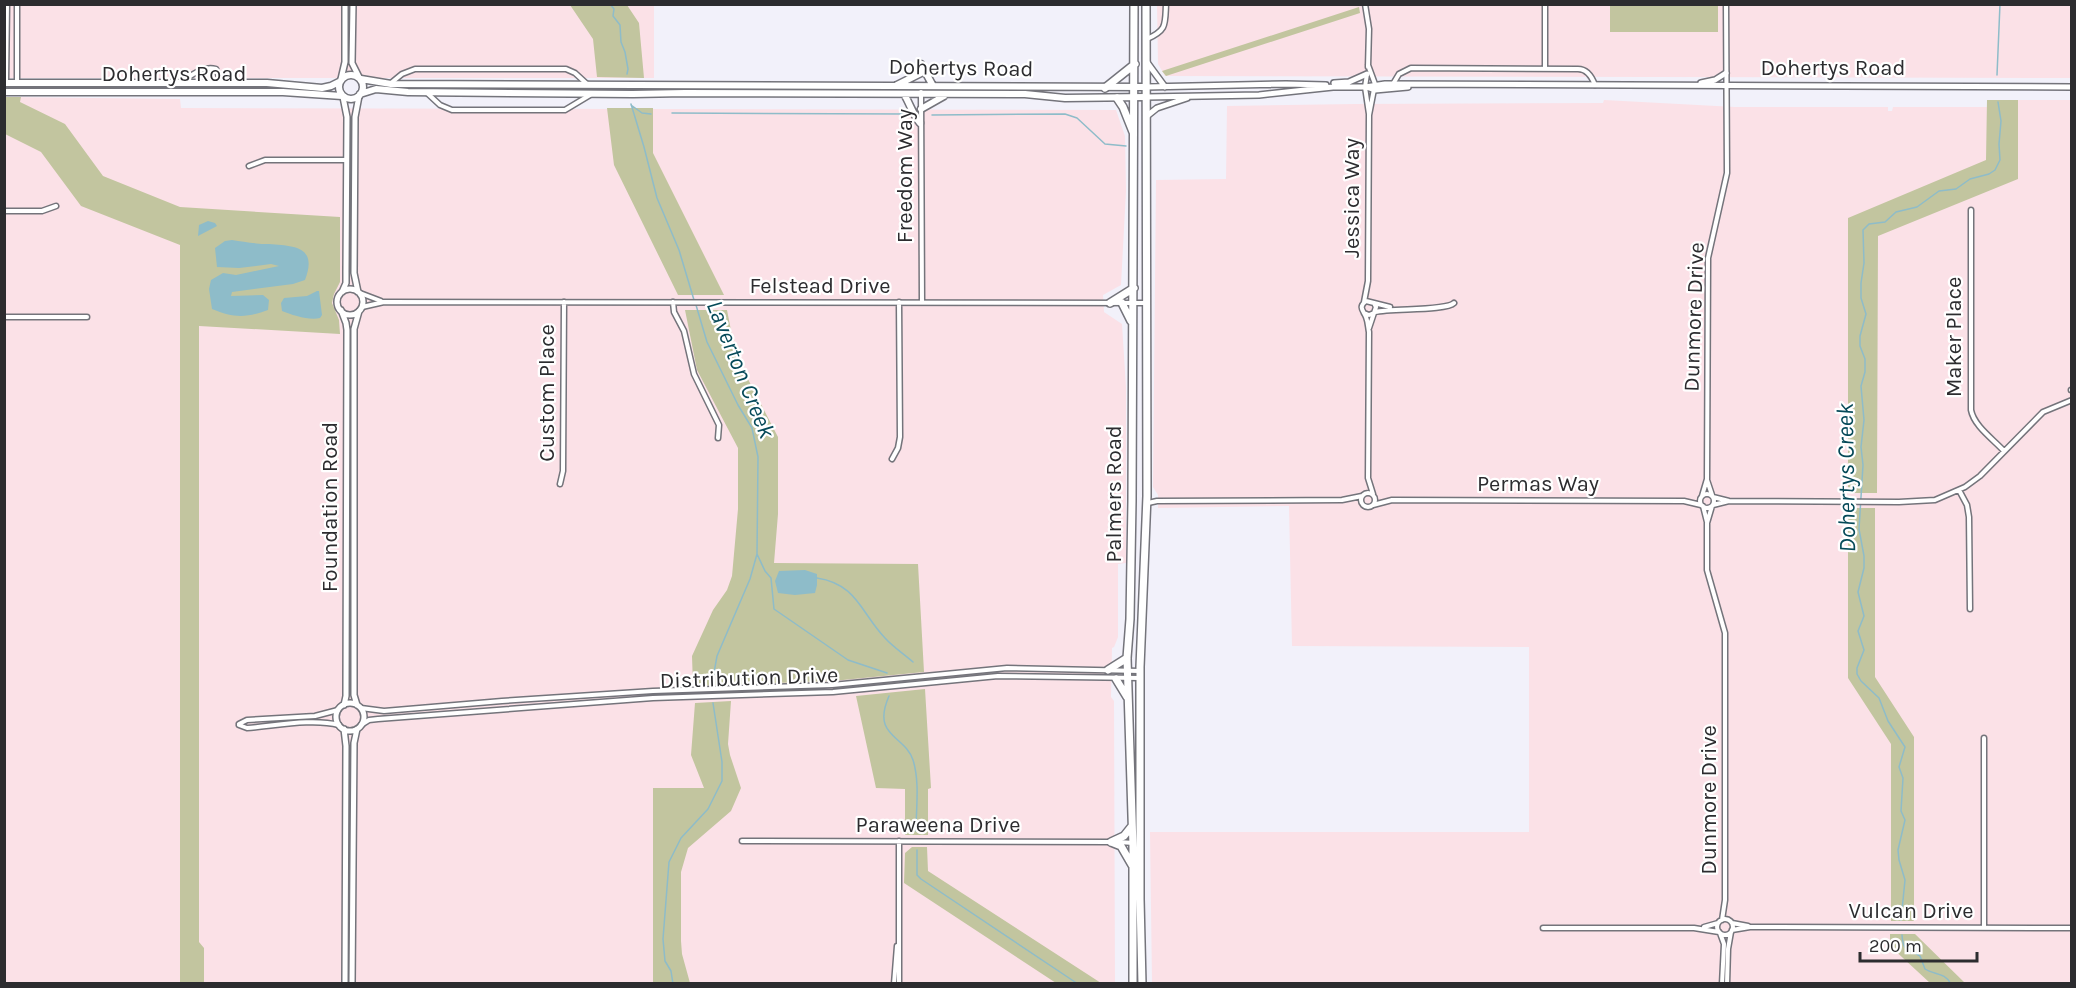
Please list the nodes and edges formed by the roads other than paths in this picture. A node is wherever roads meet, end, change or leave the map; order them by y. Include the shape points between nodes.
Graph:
1 (7, 4) edge
2 (17, 4) edge
3 (345, 4) edge
4 (353, 4) edge
5 (1134, 4) edge
6 (1146, 4) edge
7 (1166, 4) edge
8 (1365, 4) edge
9 (1545, 4) edge
10 (1726, 4) edge
11 (7, 36) junction
12 (17, 36) junction
13 (1145, 39) junction
14 (1145, 59) junction
15 (921, 64) dead end
16 (1135, 64) junction
17 (1368, 65) junction
18 (1545, 69) junction
19 (921, 73) dead end
20 (1726, 73) junction
21 (1367, 74) junction
22 (360, 78) junction
23 (340, 80) junction
24 (5, 82) edge
25 (17, 83) junction
26 (130, 84) junction
27 (172, 84) junction
28 (224, 84) junction
29 (391, 84) junction
30 (1320, 84) junction
31 (1393, 84) junction
32 (897, 85) junction
33 (1424, 85) junction
34 (1595, 85) junction
35 (589, 86) junction
36 (921, 86) junction
37 (933, 86) junction
38 (1645, 86) junction
39 (1726, 86) junction
40 (1146, 87) junction
41 (1165, 87) junction
42 (1333, 87) junction
43 (1365, 87) junction
44 (1375, 87) junction
45 (2072, 87) edge
46 (1105, 88) junction
47 (1135, 88) junction
48 (8, 92) edge
49 (131, 92) junction
50 (426, 92) junction
51 (591, 94) junction
52 (904, 94) junction
53 (921, 94) junction
54 (947, 94) junction
55 (360, 95) junction
56 (1194, 95) junction
57 (343, 96) junction
58 (1135, 97) junction
59 (1146, 97) junction
60 (1117, 98) junction
61 (921, 109) junction
62 (1369, 115) junction
63 (1147, 116) junction
64 (920, 123) junction
65 (1135, 134) junction
66 (347, 160) junction
67 (249, 166) dead end
68 (56, 206) dead end
69 (1971, 210) dead end
70 (4, 211) edge
71 (346, 239) junction
72 (355, 240) junction
73 (1368, 281) junction
74 (1134, 288) junction
75 (342, 292) junction
76 (359, 292) junction
77 (384, 302) junction
78 (564, 302) junction
79 (673, 302) junction
80 (899, 302) junction
81 (922, 302) junction
82 (1364, 302) junction
83 (1373, 302) junction
84 (1110, 303) junction
85 (1122, 303) junction
86 (1134, 303) junction
87 (1147, 303) junction
88 (1454, 303) dead end
89 (1395, 308) junction
90 (360, 309) junction
91 (341, 310) junction
92 (1374, 312) junction
93 (1364, 313) junction
94 (4, 317) edge
95 (87, 317) dead end
96 (1133, 327) junction
97 (1369, 332) junction
98 (2072, 400) edge
99 (718, 438) dead end
100 (2004, 451) junction
101 (892, 459) dead end
102 (1368, 478) junction
103 (1707, 479) junction
104 (560, 484) dead end
105 (1959, 490) junction
106 (1362, 495) junction
107 (1373, 495) junction
108 (1702, 496) junction
109 (1712, 496) junction
110 (1147, 500) junction
111 (1342, 500) junction
112 (1392, 500) junction
113 (1157, 501) junction
114 (1684, 501) junction
115 (1729, 501) junction
116 (1363, 505) junction
117 (1373, 505) junction
118 (1702, 505) junction
119 (1712, 505) junction
120 (1707, 523) junction
121 (346, 570) junction
122 (354, 570) junction
123 (1970, 609) dead end
124 (346, 627) junction
125 (354, 627) junction
126 (1127, 658) junction
127 (1017, 668) junction
128 (1037, 668) junction
129 (1052, 668) junction
130 (1108, 670) junction
131 (1140, 674) junction
132 (930, 675) junction
133 (1127, 675) junction
134 (1017, 676) junction
135 (1036, 676) junction
136 (1052, 677) junction
137 (1116, 679) junction
138 (931, 683) junction
139 (844, 684) junction
140 (804, 686) junction
141 (676, 690) junction
142 (845, 691) junction
143 (632, 693) junction
144 (805, 693) junction
145 (678, 697) junction
146 (1127, 697) junction
147 (633, 700) junction
148 (502, 701) junction
149 (344, 705) junction
150 (359, 707) junction
151 (502, 708) junction
152 (338, 710) junction
153 (341, 727) junction
154 (359, 727) junction
155 (1984, 738) dead end
156 (1133, 825) junction
157 (1141, 837) junction
158 (742, 841) dead end
159 (898, 841) junction
160 (1111, 842) junction
161 (1133, 842) junction
162 (1141, 846) junction
163 (1133, 868) junction
164 (1725, 900) junction
165 (1720, 922) junction
166 (1730, 922) junction
167 (1750, 927) junction
168 (1543, 928) dead end
169 (1694, 928) junction
170 (1984, 928) junction
171 (2072, 928) edge
172 (1731, 931) junction
173 (1720, 933) junction
174 (898, 939) junction
175 (348, 967) junction
176 (345, 984) edge
177 (352, 984) edge
178 (894, 984) edge
179 (899, 984) edge
180 (1132, 984) edge
181 (1142, 984) edge
182 (1722, 984) edge
183 (1727, 984) edge

1 - 11 street
2 - 12 street
3 - 23 street via 345,62
4 - 22 street via 352,63
5 - 16 highway, Palmers Road
6 - 13 highway, Palmers Road
7 - 13 street via 1166,23 1160,32
8 - 17 street, Jessica Way
9 - 18 street
10 - 20 street, Dunmore Drive
11 - 12 street
11 - 24 street
12 - 25 street
13 - 14 highway, Palmers Road
14 - 40 highway, Palmers Road
14 - 41 street
15 - 37 main road
16 - 46 highway
16 - 47 highway, Palmers Road
17 - 21 street, Jessica Way
17 - 44 street
18 - 31 street via 1411,68 1399,74
18 - 34 street via 1583,69
19 - 32 main road
20 - 38 street via 1705,83 1660,82
20 - 39 street, Dunmore Drive
21 - 30 street via 1349,82
21 - 43 street, Jessica Way
22 - 23 main road via 349,74
22 - 29 main road, Dohertys Road
22 - 55 main road
23 - 28 main road, Dohertys Road via 322,88
23 - 57 main road
24 - 25 main road, Dohertys Road
24 - 48 main road
25 - 26 main road, Dohertys Road
25 - 48 main road
26 - 27 main road, Dohertys Road
26 - 49 main road
27 - 28 main road, Dohertys Road
27 - 28 street, Dohertys Road via 211,68 216,69
29 - 35 main road, Dohertys Road
29 - 35 street via 415,69 566,69
30 - 41 street, Dohertys Road
30 - 42 street, Dohertys Road
31 - 33 street, Dohertys Road
31 - 44 street, Dohertys Road
32 - 35 main road, Dohertys Road
32 - 36 main road, Dohertys Road
33 - 34 street, Dohertys Road
33 - 44 street, Dohertys Road
34 - 38 street, Dohertys Road
36 - 37 main road, Dohertys Road
36 - 53 street, Freedom Way
37 - 46 main road, Dohertys Road
38 - 39 street, Dohertys Road
39 - 45 street, Dohertys Road
39 - 103 street, Dunmore Drive via 1727,173 1708,258
40 - 41 street, Dohertys Road
40 - 47 main road, Dohertys Road
40 - 59 highway, Palmers Road
42 - 43 street, Dohertys Road
42 - 56 street, Dohertys Road via 1259,95
43 - 44 street, Dohertys Road
43 - 62 street, Jessica Way
44 - 62 street, Jessica Way
46 - 47 main road, Dohertys Road
47 - 58 highway, Palmers Road
48 - 49 main road, Dohertys Road
49 - 57 main road, Dohertys Road
50 - 51 main road, Dohertys Road
50 - 51 street via 444,108 464,110 565,110
50 - 55 main road, Dohertys Road via 376,89
51 - 52 main road, Dohertys Road
52 - 53 main road, Dohertys Road
52 - 64 main road
53 - 54 main road, Dohertys Road
53 - 61 street, Freedom Way
54 - 60 main road, Dohertys Road
54 - 61 main road
55 - 57 main road via 352,99
55 - 72 street via 355,117
56 - 59 street, Dohertys Road
56 - 63 street via 1157,108
57 - 66 street
58 - 59 main road, Dohertys Road
58 - 60 main road, Dohertys Road
58 - 65 highway, Palmers Road
59 - 63 highway, Palmers Road
60 - 65 highway
61 - 64 street, Freedom Way
62 - 73 street, Jessica Way
63 - 87 highway, Palmers Road
64 - 81 street, Freedom Way
65 - 74 highway, Palmers Road
66 - 67 street via 265,160
66 - 71 street
68 - 70 street via 42,211
69 - 100 street, Maker Place via 1971,410 1976,423
71 - 72 street
71 - 75 street via 346,283
72 - 76 street via 354,273
73 - 82 street, Jessica Way
73 - 83 street, Jessica Way
74 - 84 highway
74 - 86 highway, Palmers Road
75 - 76 street
75 - 91 street via 338,299
76 - 77 street, Felstead Drive
76 - 90 street via 363,300
77 - 78 street, Felstead Drive
77 - 90 street, Felstead Drive
78 - 79 street, Felstead Drive
78 - 104 street, Custom Place
79 - 80 street, Felstead Drive
79 - 99 street via 694,374 719,425
80 - 81 street, Felstead Drive
80 - 101 street via 900,437
81 - 84 street, Felstead Drive
82 - 83 street
82 - 93 street
83 - 89 street
83 - 92 street
84 - 85 street, Felstead Drive
85 - 86 street, Felstead Drive
85 - 96 highway
86 - 87 street, Felstead Drive
86 - 96 highway, Palmers Road
87 - 110 highway, Palmers Road
88 - 89 street via 1446,308
89 - 92 street
90 - 91 street via 347,314
90 - 122 street, Foundation Road via 354,329
91 - 121 street, Foundation Road via 347,330
92 - 93 street
92 - 97 street
93 - 97 street
94 - 95 street
96 - 126 highway, Palmers Road
97 - 102 street
98 - 100 street via 2043,412
100 - 105 street via 1980,476
102 - 106 street
102 - 107 street
103 - 108 street, Dunmore Drive
103 - 109 street, Dunmore Drive
105 - 115 street via 1925,501
105 - 123 street via 1970,517
106 - 107 street
106 - 111 street
106 - 116 street
107 - 112 street, Permas Way
107 - 117 street
108 - 109 street
108 - 114 street, Permas Way
108 - 118 street
109 - 115 street
109 - 119 street
110 - 113 street
110 - 113 street
110 - 131 highway, Palmers Road
111 - 113 street
111 - 116 street
112 - 114 street, Permas Way
112 - 117 street, Permas Way
114 - 118 street, Permas Way
115 - 119 street
116 - 117 street
118 - 119 street
118 - 120 street, Dunmore Drive
119 - 120 street, Dunmore Drive
120 - 164 street, Dunmore Drive via 1707,570 1725,633
121 - 122 street
121 - 124 street, Foundation Road
122 - 125 street, Foundation Road
124 - 125 street
124 - 149 street, Foundation Road
125 - 150 street, Foundation Road via 354,695
126 - 130 highway
126 - 133 highway, Palmers Road
127 - 128 street, Distribution Drive
127 - 132 street, Distribution Drive
127 - 134 street
128 - 129 street, Distribution Drive
128 - 135 street
129 - 130 street, Distribution Drive
129 - 136 street
130 - 133 street, Distribution Drive
131 - 133 street, Distribution Drive
131 - 157 highway, Palmers Road
132 - 138 street
132 - 139 street, Distribution Drive
133 - 137 street, Distribution Drive
133 - 146 highway, Palmers Road
134 - 135 street, Distribution Drive
134 - 138 street, Distribution Drive
135 - 136 street, Distribution Drive
136 - 137 street, Distribution Drive
137 - 146 highway
138 - 142 street, Distribution Drive
139 - 140 street, Distribution Drive
139 - 142 street
140 - 141 street, Distribution Drive
140 - 144 street
141 - 143 street, Distribution Drive
141 - 145 street
142 - 144 street, Distribution Drive
143 - 147 street
143 - 148 street, Distribution Drive
144 - 145 street, Distribution Drive
145 - 147 street, Distribution Drive
146 - 156 highway, Palmers Road
147 - 151 street, Distribution Drive
148 - 150 street, Distribution Drive via 384,711
148 - 151 street
149 - 150 street
149 - 152 street
150 - 154 street via 364,717
151 - 154 street, Distribution Drive via 369,720
152 - 153 street via 336,718
152 - 153 street via 315,716 247,720 239,725 247,728 329,723
153 - 154 street via 353,731
153 - 175 street via 346,746
154 - 175 street via 354,743
155 - 170 street
156 - 160 highway via 1124,836
156 - 161 highway, Palmers Road
157 - 161 street
157 - 162 highway, Palmers Road
158 - 159 street, Paraweena Drive
159 - 160 street, Paraweena Drive
159 - 174 street
160 - 161 street, Paraweena Drive
160 - 163 highway via 1121,846
161 - 162 street, Paraweena Drive
161 - 163 highway, Palmers Road
162 - 181 highway, Palmers Road
163 - 180 highway, Palmers Road
164 - 165 street, Dunmore Drive
164 - 166 street, Dunmore Drive
165 - 166 street, Vulcan Drive
165 - 169 street, Vulcan Drive
165 - 173 street, Dunmore Drive
166 - 167 street, Vulcan Drive
166 - 172 street, Dunmore Drive
167 - 170 street, Vulcan Drive
167 - 172 street, Vulcan Drive
168 - 169 street
169 - 173 street, Vulcan Drive
170 - 171 street, Vulcan Drive
172 - 173 street, Vulcan Drive
172 - 183 street
173 - 182 street via 1724,944
174 - 178 street
174 - 179 street
175 - 176 street
175 - 177 street

